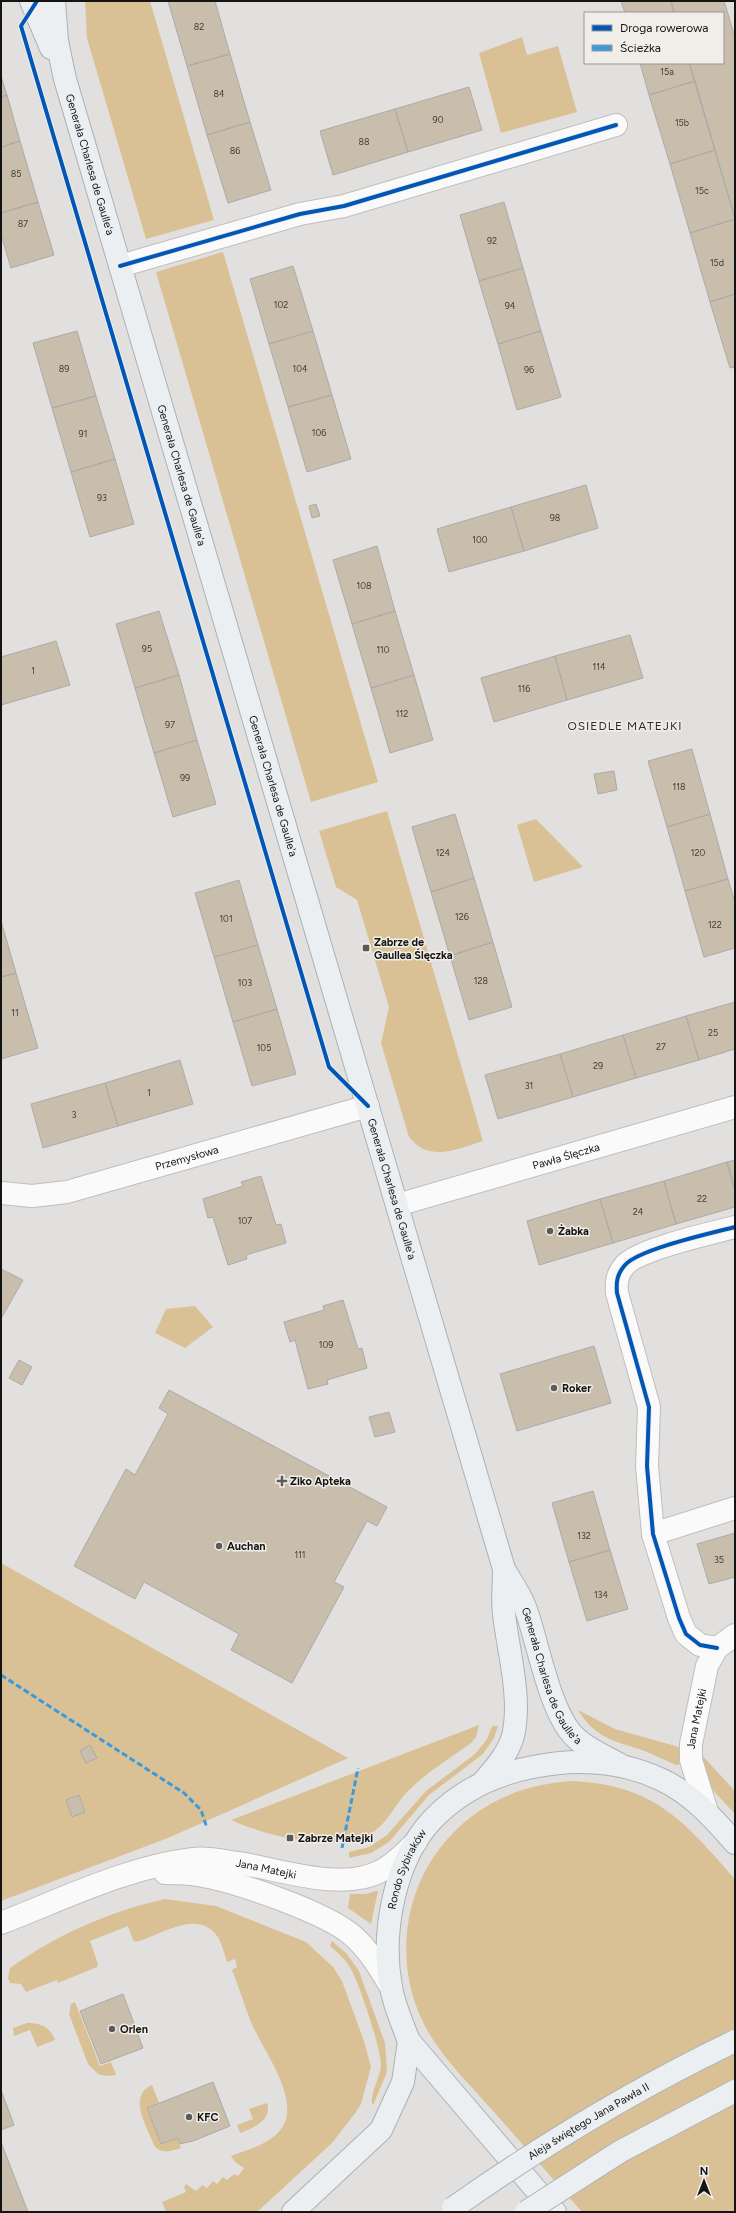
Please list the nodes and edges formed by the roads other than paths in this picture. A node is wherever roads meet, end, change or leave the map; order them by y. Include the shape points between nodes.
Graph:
1 (31, 1) edge
2 (54, 1) edge
3 (65, 79) junction
4 (616, 125) dead end
5 (120, 266) junction
6 (368, 1106) junction
7 (735, 1107) edge
8 (2, 1194) dead end
9 (397, 1205) junction
10 (735, 1226) edge
11 (735, 1508) edge
12 (653, 1534) junction
13 (504, 1569) junction
14 (735, 1635) edge
15 (717, 1648) junction
16 (619, 1764) junction
17 (483, 1782) junction
18 (707, 1812) junction
19 (416, 1841) junction
20 (735, 1843) edge
21 (106, 1882) junction
22 (1, 1923) edge
23 (391, 1987) junction
24 (409, 2041) junction
25 (735, 2041) edge
26 (735, 2091) edge
27 (451, 2210) edge
28 (293, 2212) edge
29 (526, 2212) edge
30 (555, 2212) edge

1 - 3 main road
2 - 3 main road, Generała Charlesa de Gaulle'a via 57,41
3 - 5 main road, Generała Charlesa de Gaulle'a
4 - 5 street via 344,206 300,214
5 - 6 main road, Generała Charlesa de Gaulle'a
6 - 8 street, Przemysłowa via 67,1192 32,1196
6 - 9 main road, Generała Charlesa de Gaulle'a
7 - 9 street, Pawła Ślęczka
9 - 13 main road, Generała Charlesa de Gaulle'a
10 - 12 street via 644,1254 625,1264 616,1278 617,1293 649,1407 647,1466
11 - 12 street
12 - 15 street via 686,1634 700,1645
13 - 16 main road, Generała Charlesa de Gaulle'a via 525,1605 557,1708 566,1726 575,1737 590,1748
13 - 17 main road, Generała Charlesa de Gaulle'a via 504,1612 510,1648 515,1717 506,1752
14 - 15 street, Jana Matejki
15 - 18 street, Jana Matejki via 708,1666 690,1744 691,1760
16 - 17 main road, Rondo Sybiraków via 585,1761 552,1763 519,1770
16 - 18 main road, Rondo Sybiraków via 661,1779
17 - 19 main road, Rondo Sybiraków via 460,1796 433,1819
18 - 20 main road, Rondo Sybiraków
19 - 21 street, Jana Matejki via 398,1860 380,1872 362,1878 317,1878 228,1861 195,1858 155,1864
19 - 23 main road, Rondo Sybiraków via 402,1874 390,1921 387,1946
21 - 22 street, Jana Matejki
21 - 23 street, Jana Matejki via 133,1876 196,1874 225,1881 296,1906 330,1921 352,1935 368,1952
23 - 24 main road, Rondo Sybiraków
24 - 28 main road via 404,2082 381,2130
24 - 30 main road, Rondo Sybiraków
25 - 27 main road, Aleja świętego Jana Pawła II, bridge via 603,2109 513,2166
26 - 29 main road, bridge via 628,2148

